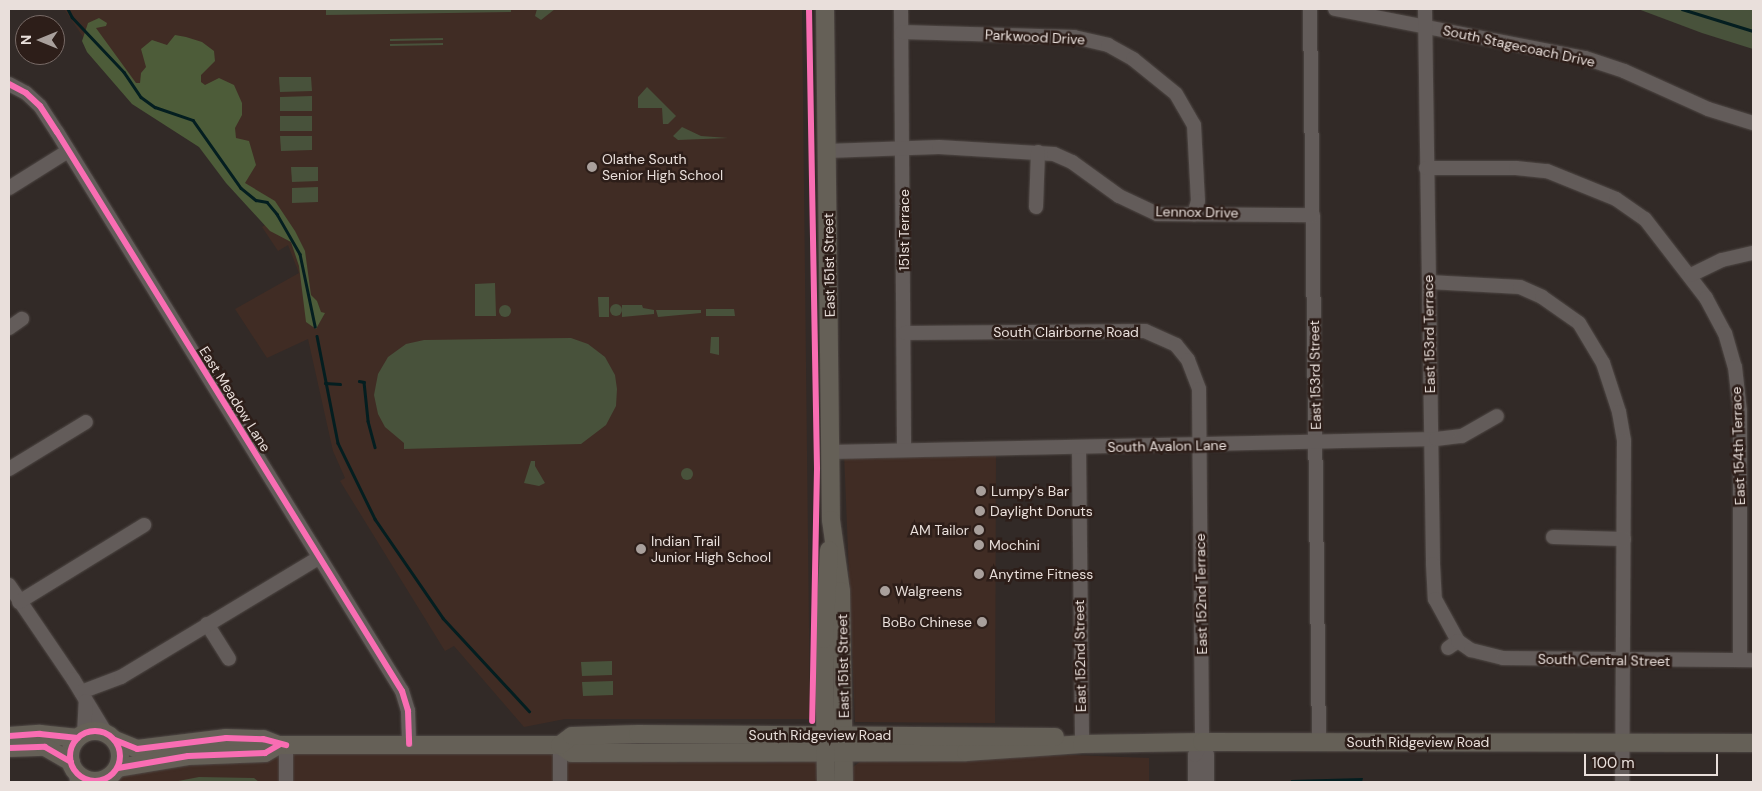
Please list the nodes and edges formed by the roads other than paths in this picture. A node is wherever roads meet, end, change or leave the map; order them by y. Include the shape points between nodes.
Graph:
1 (825, 9) edge
2 (901, 9) edge
3 (1310, 9) edge
4 (1335, 9) edge
5 (1425, 9) edge
6 (1425, 26) junction
7 (902, 32) junction
8 (9, 84) edge
9 (1753, 123) edge
10 (903, 147) junction
11 (68, 151) junction
12 (828, 151) junction
13 (1038, 152) junction
14 (1426, 168) junction
15 (9, 188) edge
16 (1036, 207) dead end
17 (1194, 214) junction
18 (1313, 215) junction
19 (1753, 253) edge
20 (1691, 275) junction
21 (1429, 282) junction
22 (22, 319) dead end
23 (9, 328) edge
24 (905, 333) junction
25 (1497, 416) dead end
26 (86, 422) dead end
27 (1430, 439) junction
28 (1316, 441) junction
29 (1199, 446) junction
30 (1079, 448) junction
31 (904, 450) junction
32 (830, 452) junction
33 (9, 469) edge
34 (832, 520) junction
35 (144, 525) dead end
36 (1553, 537) dead end
37 (1624, 539) junction
38 (318, 558) junction
39 (9, 586) edge
40 (19, 602) junction
41 (208, 624) junction
42 (1453, 645) joint
43 (229, 659) dead end
44 (1622, 660) junction
45 (1747, 660) edge
46 (83, 697) junction
47 (9, 736) edge
48 (81, 736) junction
49 (110, 737) junction
50 (1319, 741) junction
51 (1202, 742) junction
52 (825, 743) junction
53 (844, 743) junction
54 (1620, 743) junction
55 (1753, 743) edge
56 (409, 744) junction
57 (1082, 744) junction
58 (283, 745) junction
59 (560, 745) junction
60 (9, 748) edge
61 (118, 768) junction
62 (74, 772) edge
63 (102, 781) edge
64 (286, 782) edge
65 (560, 782) edge
66 (826, 782) edge
67 (844, 782) edge
68 (1195, 782) edge
69 (1207, 782) edge
70 (1622, 782) edge

1 - 12 main road, East 151st Street
2 - 7 street, 151st Terrace
3 - 18 street, East 153rd Street
4 - 6 street, South Stagecoach Drive
5 - 6 street, East 153rd Terrace
6 - 9 street, South Stagecoach Drive via 1584,58 1624,71 1708,109
6 - 14 street, East 153rd Terrace
7 - 10 street, 151st Terrace
7 - 17 street, Parkwood Drive via 1074,37 1108,45 1133,59 1176,94 1194,125 1198,191
8 - 11 street, East Meadow Lane via 40,106
10 - 12 street, Lennox Drive
10 - 13 street, Lennox Drive
10 - 24 street, 151st Terrace
11 - 15 street
11 - 38 street, East Meadow Lane
12 - 32 main road, East 151st Street
13 - 16 street
13 - 17 street, Lennox Drive via 1054,154 1072,162 1142,209 1157,214
14 - 20 street, East 154th Terrace via 1516,168 1547,171 1577,182 1616,199 1645,219
14 - 21 street, East 153rd Terrace
17 - 18 street, Lennox Drive
18 - 28 street, East 153rd Street
19 - 20 street via 1722,260
20 - 45 street, East 154th Terrace via 1725,332 1735,367 1740,411
21 - 27 street, East 153rd Terrace
21 - 37 street via 1520,287 1561,308 1579,322 1603,363 1619,412 1625,471
22 - 23 street
24 - 29 street, South Clairborne Road via 1136,330 1155,333 1176,345 1193,367 1198,389
24 - 31 street, 151st Terrace
25 - 27 street, South Avalon Lane via 1462,436
26 - 33 street
27 - 28 street, South Avalon Lane
27 - 42 street, East 153rd Terrace via 1436,599
28 - 29 street, South Avalon Lane
28 - 50 street, East 153rd Street
29 - 30 street, South Avalon Lane
29 - 51 street, East 152nd Terrace
30 - 31 street, South Avalon Lane
30 - 57 street, East 152nd Street
31 - 32 street, South Avalon Lane
32 - 34 main road, East 151st Street
34 - 52 main road, East 151st Street via 825,592
34 - 53 main road, East 151st Street via 841,591
35 - 40 street
36 - 37 street
37 - 44 street
38 - 41 street
38 - 56 street, East Meadow Lane via 402,691 408,711
39 - 40 street
40 - 46 street
41 - 43 street
41 - 46 street
42 - 44 street, South Central Street via 1503,658
44 - 45 street, South Central Street
44 - 54 street
46 - 48 street
46 - 49 street
47 - 48 main road
48 - 49 main road
48 - 62 main road via 72,745
49 - 58 main road, South Ridgeview Road via 137,749 226,738 263,739
49 - 61 main road via 120,754
50 - 51 main road, South Ridgeview Road
50 - 54 main road, South Ridgeview Road
51 - 57 main road, South Ridgeview Road
51 - 68 street via 1195,755
51 - 69 street via 1208,755
52 - 53 main road, South Ridgeview Road
52 - 59 main road, South Ridgeview Road via 572,753
52 - 66 main road, East 151st Street
53 - 57 main road, South Ridgeview Road via 1064,737
53 - 67 main road, East 151st Street
54 - 55 main road, South Ridgeview Road
54 - 70 street
56 - 58 main road, South Ridgeview Road
56 - 59 main road, South Ridgeview Road
58 - 61 main road, South Ridgeview Road via 265,752 188,756
58 - 64 street
59 - 65 street
60 - 62 main road via 45,747
61 - 63 main road
62 - 63 main road via 86,780

